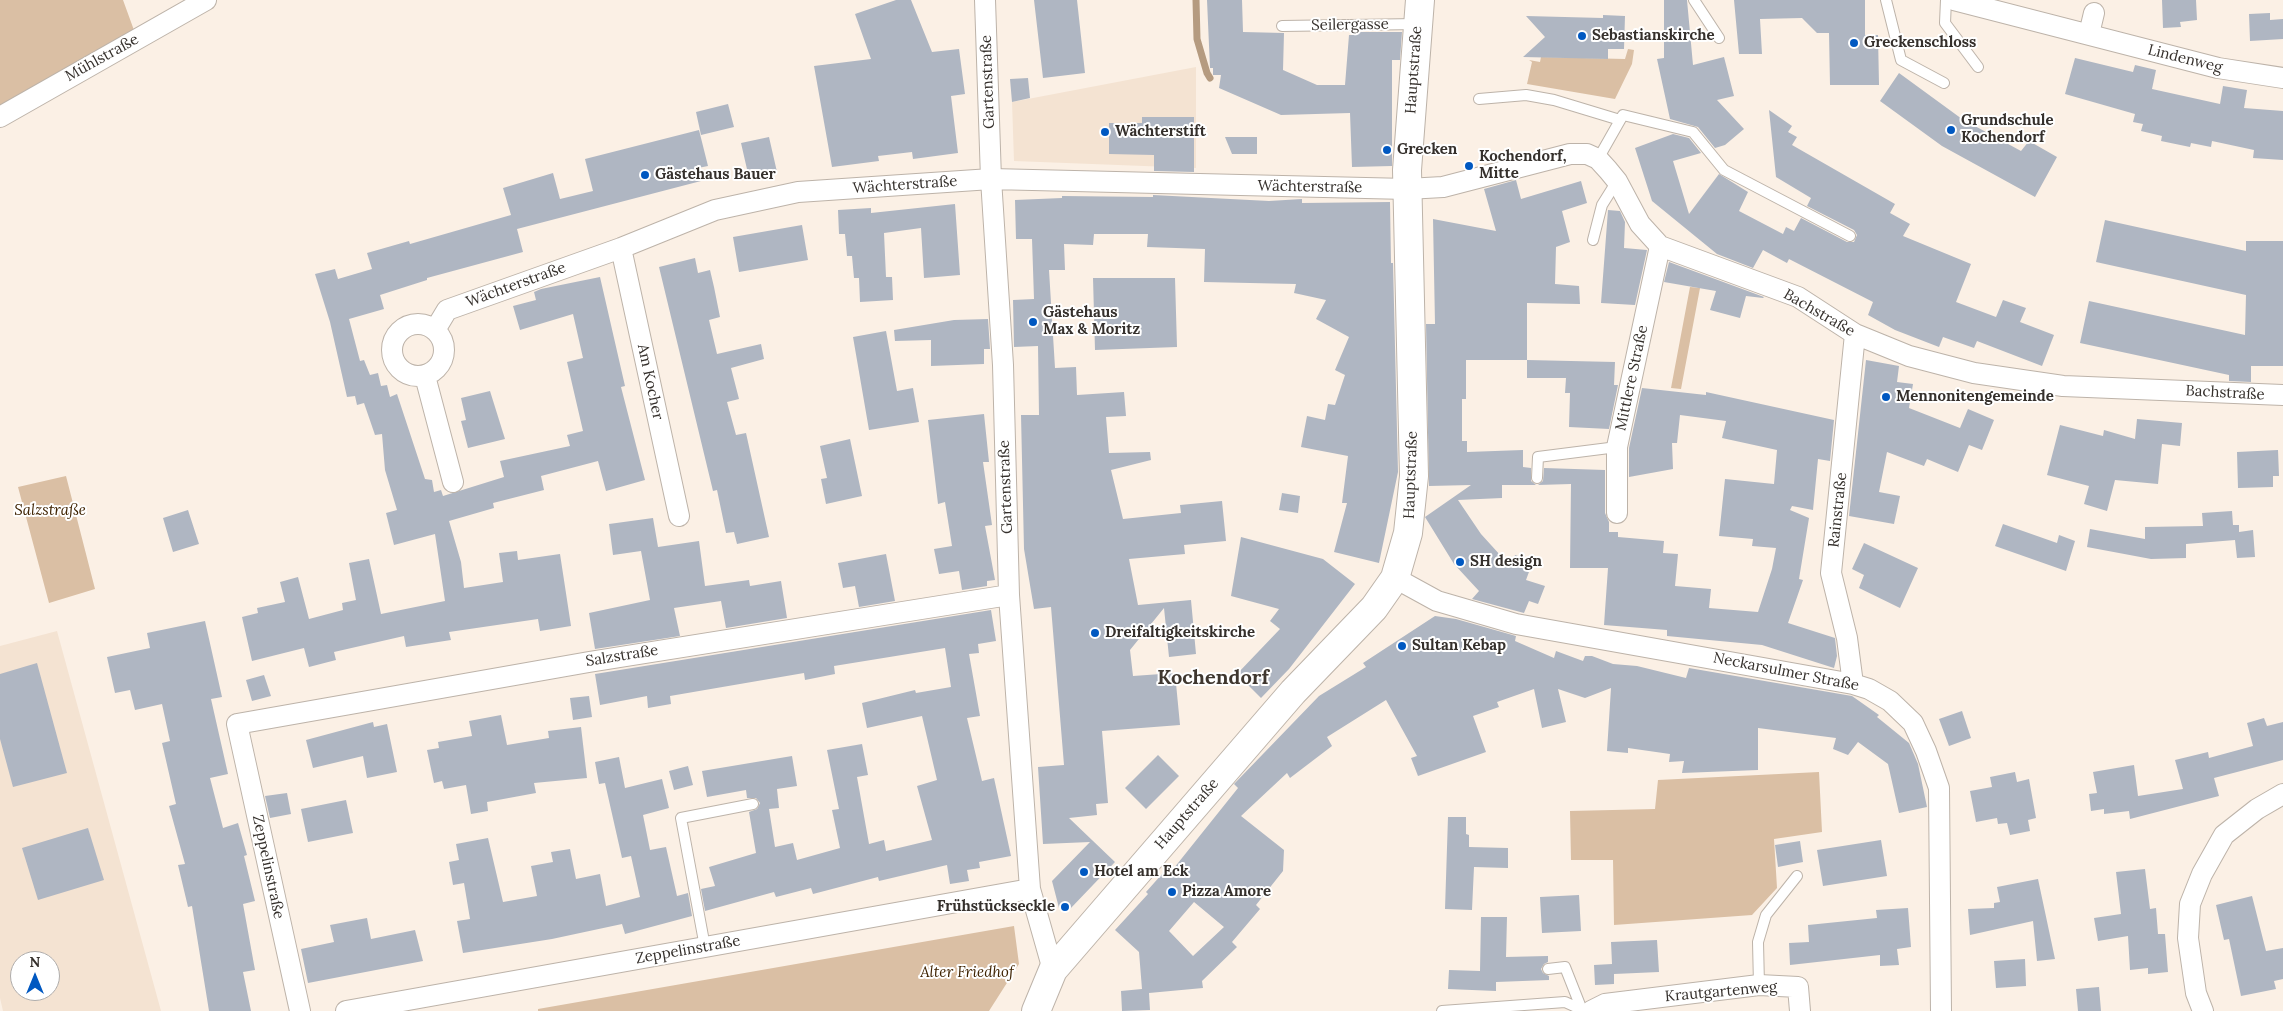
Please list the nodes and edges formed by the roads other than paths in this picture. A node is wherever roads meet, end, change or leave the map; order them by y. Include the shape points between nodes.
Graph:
1 (206, 0) edge
2 (985, 0) edge
3 (1694, 0) edge
4 (1886, 0) edge
5 (1946, 0) edge
6 (1954, 0) edge
7 (1419, 12) edge
8 (2094, 14) dead end
9 (1282, 26) dead end
10 (2089, 34) junction
11 (1719, 38) dead end
12 (1978, 67) dead end
13 (2283, 78) edge
14 (1944, 83) dead end
15 (1479, 99) dead end
16 (0, 117) edge
17 (1620, 120) junction
18 (1598, 159) junction
19 (991, 180) junction
20 (1617, 181) junction
21 (1407, 189) junction
22 (1850, 236) dead end
23 (1593, 240) dead end
24 (1660, 246) junction
25 (621, 248) junction
26 (435, 330) junction
27 (1856, 334) junction
28 (425, 376) junction
29 (2283, 395) edge
30 (1617, 447) junction
31 (1538, 478) dead end
32 (453, 482) dead end
33 (1617, 513) dead end
34 (678, 516) dead end
35 (1395, 578) junction
36 (1009, 594) junction
37 (1854, 684) junction
38 (237, 724) joint
39 (2283, 794) edge
40 (753, 804) dead end
41 (1797, 876) dead end
42 (1030, 889) junction
43 (705, 947) junction
44 (1548, 969) dead end
45 (1053, 970) junction
46 (1759, 985) junction
47 (1586, 1010) edge
48 (300, 1011) edge
49 (346, 1011) edge
50 (1036, 1011) edge
51 (1442, 1011) edge
52 (1800, 1011) edge
53 (1941, 1011) edge
54 (2203, 1011) edge

1 - 16 street, Mühlstraße
2 - 19 street, Gartenstraße
3 - 11 lane
4 - 14 lane via 1901,60
5 - 12 lane via 1945,23
6 - 10 street, Lindenweg
7 - 9 lane, Seilergasse
7 - 21 main road, Hauptstraße
8 - 10 street
10 - 13 street, Lindenweg via 2218,68
15 - 17 lane via 1526,95
17 - 18 lane
17 - 22 lane via 1623,115 1693,132 1724,170
18 - 20 street, Bachstraße
18 - 21 street via 1587,154 1570,154 1467,182
19 - 21 street, Wächterstraße
19 - 25 street, Wächterstraße via 798,192 715,210
19 - 36 street, Gartenstraße via 1003,365
20 - 23 lane via 1602,205
20 - 24 street, Bachstraße via 1640,224
21 - 35 main road, Hauptstraße via 1414,476 1408,534
24 - 27 street, Bachstraße via 1798,297
24 - 30 street, Mittlere Straße
25 - 26 street, Wächterstraße via 447,310
25 - 34 street, Am Kocher
26 - 28 street via 442,340 444,357 438,369
26 - 28 street via 416,324 402,329 394,339 391,355 398,368 410,376
27 - 29 street, Bachstraße via 1909,356 2010,380 2062,386
27 - 37 street, Rainstraße via 1831,573
28 - 32 street
30 - 31 lane via 1538,456
30 - 33 street, Mittlere Straße
35 - 37 street, Neckarsulmer Straße via 1437,601 1516,624
35 - 45 main road, Hauptstraße via 1374,608 1293,692
36 - 38 street, Salzstraße via 589,662
36 - 42 street, Gartenstraße
37 - 53 street, Neckarsulmer Straße via 1869,688 1890,701 1913,723 1939,788
38 - 48 street, Zeppelinstraße
39 - 54 street via 2257,809 2224,835 2190,904 2188,938 2196,993
40 - 43 lane via 680,818
41 - 46 lane via 1766,915 1758,942
42 - 43 street, Zeppelinstraße
42 - 45 street, Gartenstraße
43 - 49 street, Zeppelinstraße
44 - 47 lane via 1564,968
45 - 50 main road, Hauptstraße
46 - 47 street, Krautgartenweg via 1604,1004
46 - 52 street, Krautgartenweg via 1798,987
47 - 51 lane via 1565,1002

